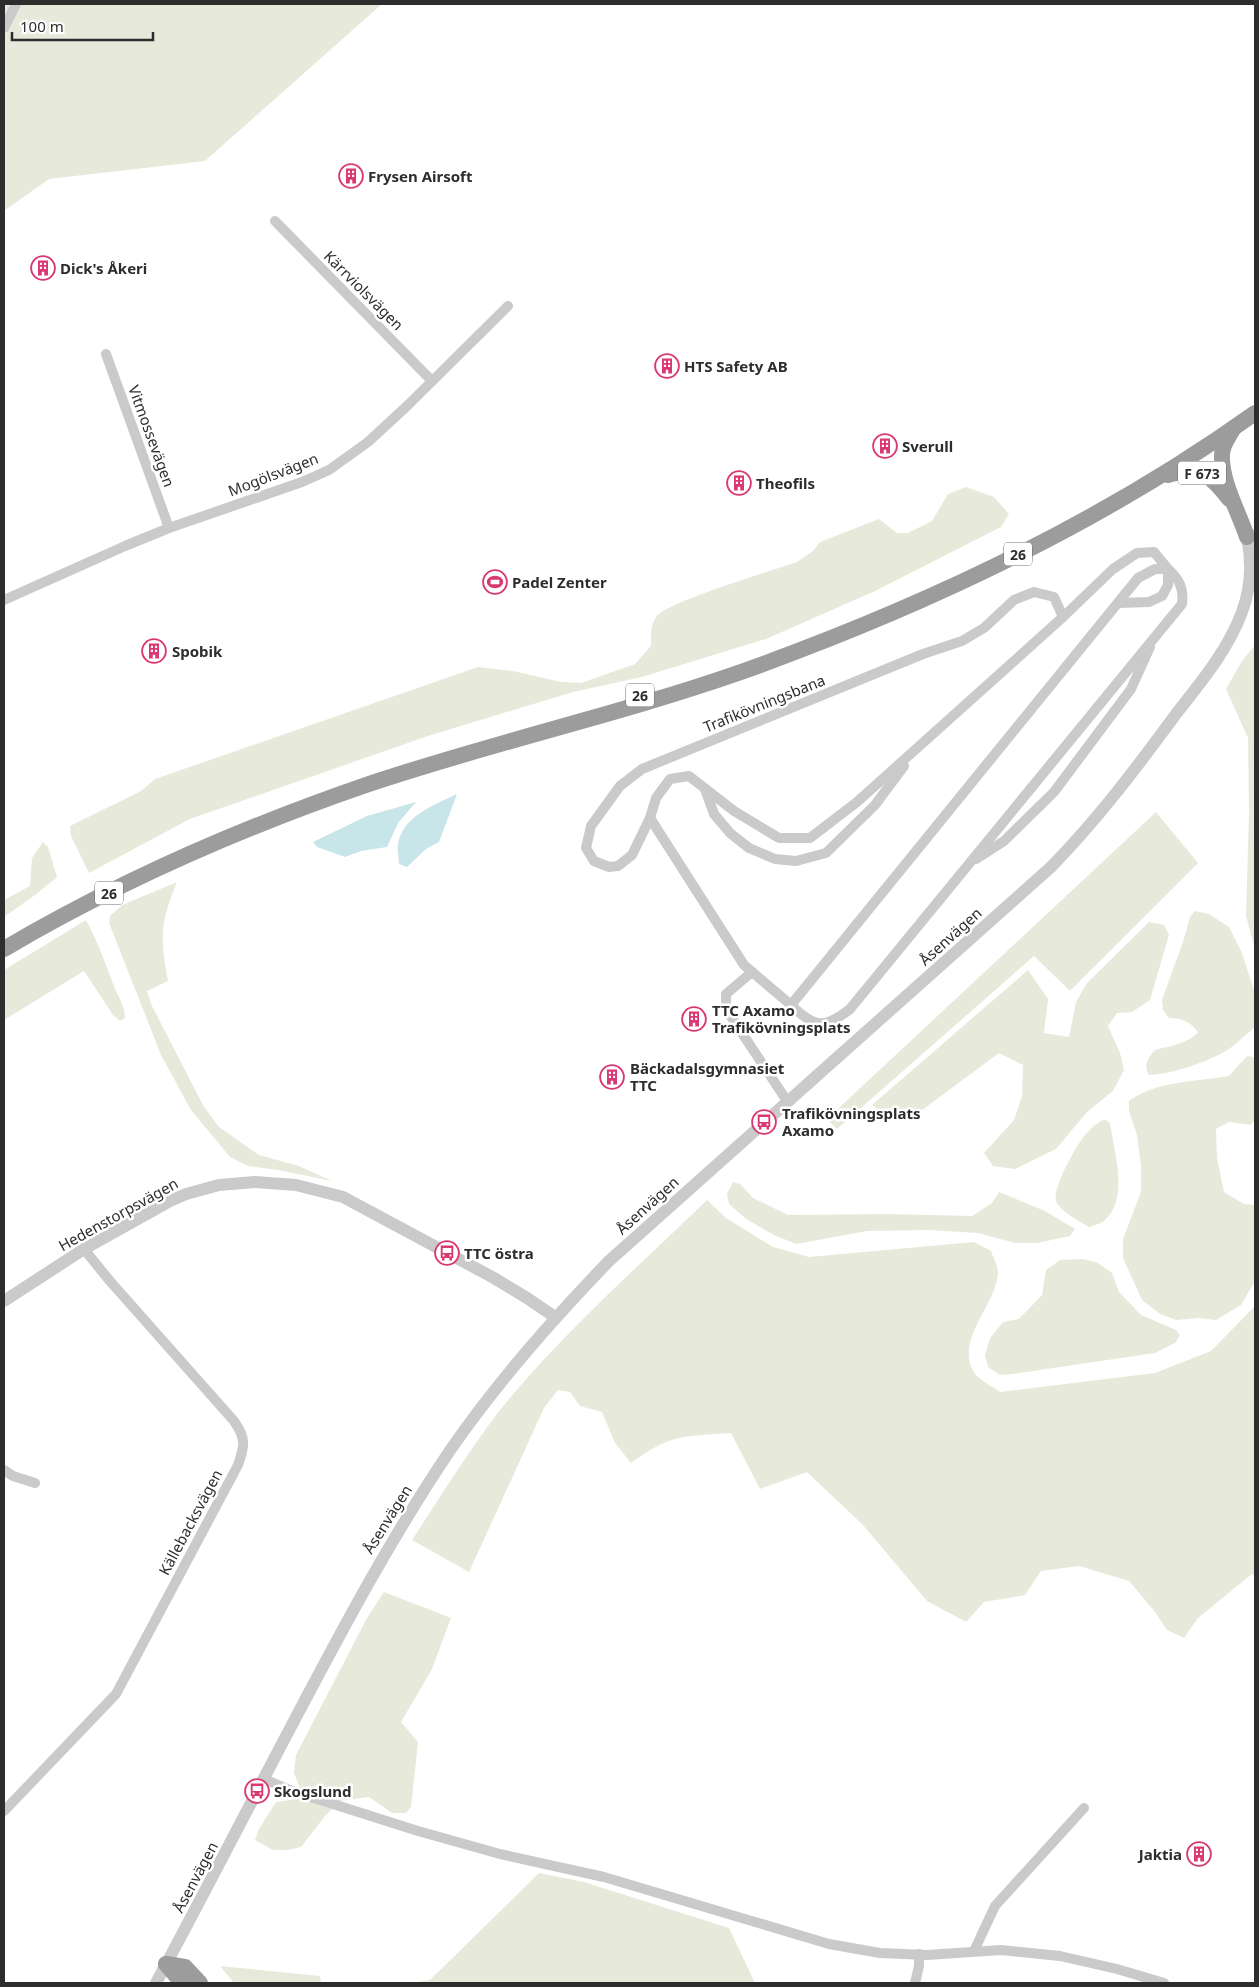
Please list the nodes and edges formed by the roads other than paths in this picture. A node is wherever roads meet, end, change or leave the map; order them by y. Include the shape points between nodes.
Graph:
1 (16, 4) edge
2 (4, 28) edge
3 (275, 221) dead end
4 (508, 306) dead end
5 (106, 354) dead end
6 (432, 381) junction
7 (1255, 404) edge
8 (1255, 413) edge
9 (1233, 429) junction
10 (1154, 479) junction
11 (1235, 506) junction
12 (169, 528) junction
13 (1251, 536) edge
14 (1168, 569) junction
15 (4, 600) edge
16 (1119, 603) junction
17 (1063, 617) junction
18 (1157, 633) junction
19 (918, 747) junction
20 (705, 788) junction
21 (650, 818) junction
22 (969, 863) junction
23 (4, 939) edge
24 (4, 949) edge
25 (752, 972) junction
26 (791, 1005) junction
27 (787, 1101) junction
28 (84, 1249) junction
29 (4, 1301) edge
30 (555, 1317) junction
31 (4, 1470) edge
32 (35, 1483) dead end
33 (264, 1779) junction
34 (1084, 1808) dead end
35 (4, 1812) edge
36 (974, 1951) junction
37 (919, 1954) junction
38 (166, 1964) junction
39 (156, 1983) edge
40 (190, 1983) edge
41 (200, 1983) edge
42 (915, 1983) edge
43 (1164, 1983) edge

1 - 2 street
3 - 6 street, Kärrviolsvägen
4 - 6 street, Mogölsvägen
5 - 12 street, Vitmossevägen
6 - 12 street, Mogölsvägen via 368,442 329,470
7 - 23 highway, 26 via 1102,500 926,590 737,666 424,757 305,799 152,862
8 - 9 highway, 26
9 - 10 highway, 26
9 - 11 highway, F 673 via 1222,457
10 - 11 highway, F 673 via 1185,470 1202,473 1216,482
10 - 24 highway, 26 via 1028,549 834,637 740,672 426,766 304,808 157,870 72,911
11 - 13 highway, F 673
12 - 15 street, Mogölsvägen
13 - 27 street, Åsenvägen / F 673 via 1248,591 1228,643 1104,809 1052,867
14 - 16 street via 1155,569 1138,578
14 - 16 street via 1168,585 1162,596 1149,602
14 - 17 street, Trafikövningsbana via 1154,552 1137,553 1113,569
14 - 18 street, Trafikövningsbana via 1178,579 1183,593 1182,604
16 - 26 street
17 - 19 street, Trafikövningsbana
17 - 21 street, Trafikövningsbana via 1054,597 1034,592 1014,600 984,628 962,641 642,769 620,786 590,826 586,848 594,861 618,866 632,855
18 - 22 street, Trafikövningsbana
18 - 22 street, Trafikövningsbana via 1131,689 1054,792 1004,841
19 - 20 street, Trafikövningsbana via 857,802 810,838 779,838 734,811
19 - 20 street, Trafikövningsbana via 875,805 826,853 796,861 775,859 749,848 730,833 714,814
20 - 21 street, Trafikövningsbana via 689,776 670,779 656,798
21 - 25 street, Trafikövningsbana via 744,965
22 - 26 street, Trafikövningsbana via 850,1009 836,1021 820,1024 805,1018
25 - 26 street, Trafikövningsbana
25 - 27 street via 726,994 726,1008
27 - 30 street, Åsenvägen / F 673 via 609,1261
28 - 29 street, Hedenstorpsvägen
28 - 30 street, Hedenstorpsvägen via 156,1208 197,1191 219,1185 255,1182 296,1185 343,1196 494,1278
28 - 35 street, Källebacksvägen via 234,1420 241,1431 244,1447 238,1465 116,1694
30 - 33 street, Åsenvägen / F 673 via 495,1390 412,1508 370,1579
31 - 32 street
33 - 37 street via 418,1831 500,1854 604,1877 829,1944 880,1953
33 - 38 street, Åsenvägen / F 673
34 - 36 street via 995,1906
36 - 37 street
36 - 43 street via 1001,1950 1060,1956
37 - 42 street
38 - 39 street, Åsenvägen / F 673
38 - 40 highway via 178,1978
38 - 41 highway via 185,1967

